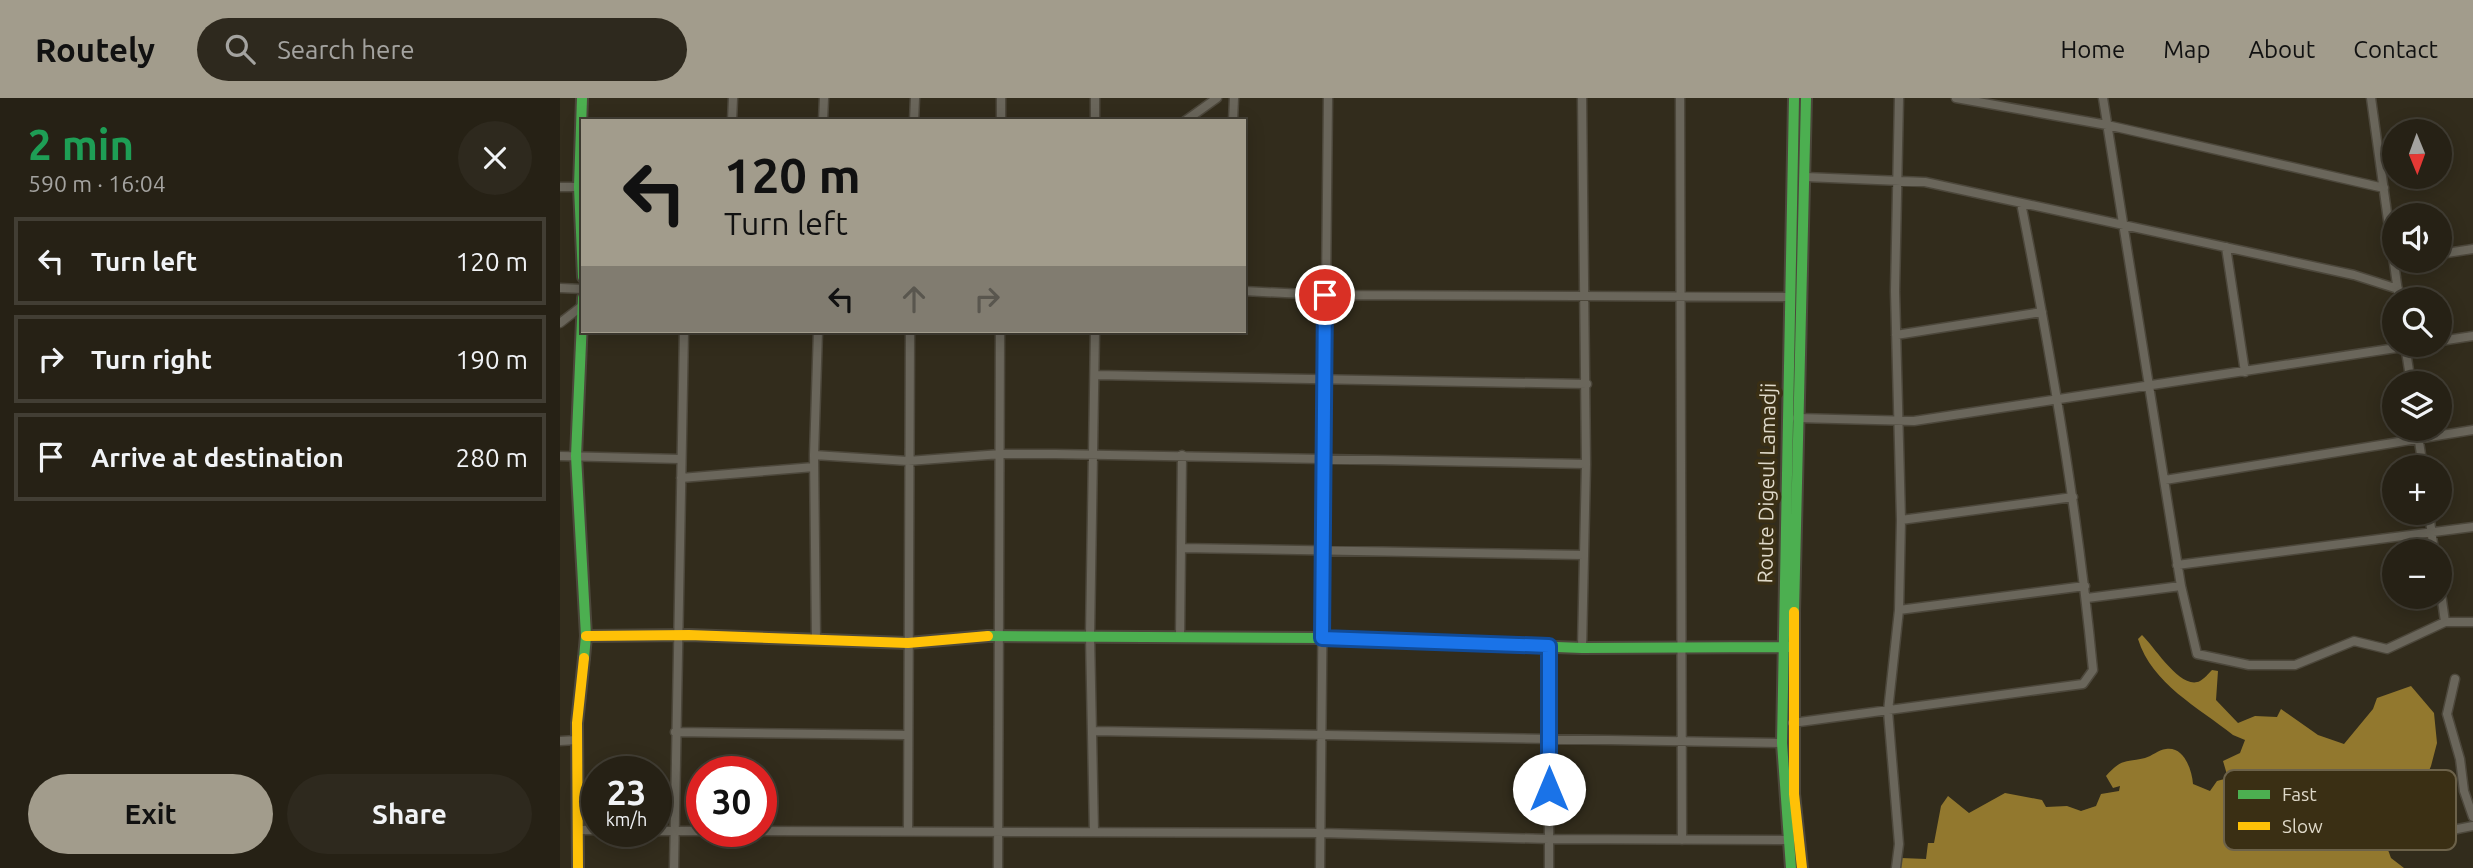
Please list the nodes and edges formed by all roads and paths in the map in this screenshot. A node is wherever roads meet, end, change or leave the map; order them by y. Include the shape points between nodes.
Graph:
1 (582, 98) edge
2 (733, 98) edge
3 (824, 98) edge
4 (915, 98) edge
5 (1001, 98) edge
6 (1095, 98) edge
7 (1217, 98) edge
8 (1234, 98) edge
9 (1328, 98) edge
10 (1582, 98) edge
11 (1680, 98) edge
12 (1794, 98) edge
13 (1806, 98) edge
14 (1899, 98) edge
15 (1956, 98) edge
16 (2103, 98) edge
17 (2371, 98) edge
18 (581, 119) edge
19 (732, 119) edge
20 (822, 119) edge
21 (914, 119) edge
22 (1000, 119) edge
23 (1095, 119) edge
24 (1188, 119) edge
25 (1233, 119) edge
26 (2107, 125) junction
27 (581, 128) edge
28 (2382, 174) edge
29 (1805, 177) junction
30 (1895, 180) junction
31 (560, 187) edge
32 (579, 187) junction
33 (2382, 188) edge
34 (581, 202) edge
35 (2021, 203) junction
36 (2123, 224) junction
37 (2226, 247) junction
38 (2473, 249) edge
39 (2452, 252) edge
40 (2392, 287) edge
41 (560, 288) edge
42 (581, 289) edge
43 (1246, 291) edge
44 (1325, 295) junction
45 (1583, 297) junction
46 (1790, 297) junction
47 (1681, 298) junction
48 (581, 307) edge
49 (2042, 313) junction
50 (560, 323) edge
51 (581, 331) edge
52 (684, 333) edge
53 (818, 333) edge
54 (910, 333) edge
55 (1000, 333) edge
56 (1095, 333) edge
57 (1896, 335) junction
58 (2473, 336) edge
59 (2452, 339) edge
60 (2382, 350) edge
61 (2245, 372) junction
62 (1095, 375) junction
63 (1324, 379) junction
64 (1587, 384) junction
65 (2151, 386) junction
66 (2060, 399) junction
67 (1797, 418) junction
68 (1897, 422) junction
69 (2473, 430) edge
70 (2452, 431) edge
71 (2382, 440) edge
72 (1001, 454) junction
73 (1091, 454) junction
74 (814, 455) junction
75 (1182, 455) junction
76 (560, 456) edge
77 (576, 456) junction
78 (1324, 457) junction
79 (680, 459) junction
80 (908, 461) junction
81 (1586, 464) junction
82 (814, 467) junction
83 (681, 478) junction
84 (2165, 480) junction
85 (2073, 497) junction
86 (1901, 520) junction
87 (2431, 525) edge
88 (2473, 527) edge
89 (2432, 534) junction
90 (2433, 539) edge
91 (1181, 548) junction
92 (1325, 551) junction
93 (1584, 555) junction
94 (2177, 565) junction
95 (2085, 586) junction
96 (2180, 586) junction
97 (2087, 598) junction
98 (2443, 609) edge
99 (1899, 611) junction
100 (2445, 622) junction
101 (2473, 622) edge
102 (677, 635) junction
103 (999, 635) junction
104 (586, 636) junction
105 (1090, 636) junction
106 (1180, 637) junction
107 (1322, 638) junction
108 (816, 639) junction
109 (908, 643) junction
110 (1549, 646) junction
111 (1788, 647) junction
112 (1582, 648) junction
113 (1683, 648) junction
114 (2455, 679) dead end
115 (1888, 711) junction
116 (1792, 723) junction
117 (1093, 731) junction
118 (674, 732) junction
119 (1322, 733) junction
120 (906, 735) junction
121 (1549, 739) junction
122 (577, 740) junction
123 (560, 741) edge
124 (1681, 742) junction
125 (1782, 743) junction
126 (2473, 817) edge
127 (578, 830) joint
128 (674, 831) junction
129 (686, 831) edge
130 (777, 831) edge
131 (908, 831) junction
132 (999, 832) junction
133 (1094, 832) junction
134 (1321, 833) junction
135 (1549, 839) junction
136 (1682, 840) junction
137 (1788, 841) junction
138 (578, 868) edge
139 (674, 868) edge
140 (999, 868) edge
141 (1320, 868) edge
142 (1549, 868) edge
143 (1791, 868) edge
144 (1802, 868) edge
145 (1896, 868) edge

1 - 18 street
2 - 19 street
3 - 20 street
4 - 21 street
5 - 22 street
6 - 23 street
7 - 24 street
8 - 25 street
9 - 44 street
10 - 45 street
11 - 47 street
12 - 46 street, Route Digeul Lamadji
13 - 29 street
14 - 30 street
15 - 26 street
16 - 26 street
17 - 28 street
26 - 33 street
26 - 36 street
27 - 32 street
29 - 30 street
29 - 67 street
30 - 35 street
30 - 57 street
31 - 32 street
32 - 34 street
35 - 36 street
35 - 49 street
36 - 37 street
36 - 65 street
37 - 40 street
37 - 61 street
38 - 39 street
41 - 42 street
43 - 44 street
44 - 45 street
44 - 63 street
45 - 47 street
45 - 64 street
46 - 47 street
46 - 111 street, Route Digeul Lamadji
47 - 113 street
48 - 50 street
49 - 57 street
49 - 66 street
51 - 77 street
52 - 79 street
53 - 74 street
54 - 80 street
55 - 72 street
56 - 62 street
57 - 68 street
58 - 59 street
60 - 61 street
61 - 65 street
62 - 63 street
62 - 73 street
63 - 64 street
63 - 78 street
64 - 81 street
65 - 66 street
65 - 84 street
66 - 68 street
66 - 85 street
67 - 68 street
67 - 111 street
68 - 86 street
69 - 70 street
71 - 84 street
72 - 73 street
72 - 80 street
72 - 103 street
73 - 75 street
73 - 105 street
74 - 80 street
74 - 82 street
75 - 78 street
75 - 91 street
76 - 77 street
77 - 79 street
77 - 104 street
78 - 81 street
78 - 92 street
79 - 83 street
80 - 109 street
81 - 93 street
82 - 83 street
82 - 108 street
83 - 102 street
84 - 94 street
85 - 86 street
85 - 95 street
86 - 99 street
87 - 89 street
88 - 89 street
89 - 90 street
89 - 94 street
91 - 92 street
91 - 106 street
92 - 93 street
92 - 107 street
93 - 112 street
94 - 96 street
95 - 97 street
95 - 99 street
96 - 97 street
96 - 100 street via 2197,654 2239,664 2303,664 2354,642 2394,648
97 - 115 street via 2094,670 2083,684
98 - 100 street
99 - 115 street
100 - 101 street
102 - 104 street
102 - 108 street
102 - 118 street
103 - 105 street
103 - 109 street
103 - 132 street
104 - 122 street
105 - 106 street
105 - 117 street
106 - 107 street
107 - 110 street
107 - 119 street
108 - 109 street
109 - 120 street
110 - 112 street
110 - 121 street
111 - 113 street
111 - 116 street
111 - 125 street, Route Digeul Lamadji
112 - 113 street
113 - 124 street
114 - 126 street via 2447,713 2460,759 2463,792
115 - 116 street
115 - 145 street via 1899,844
116 - 144 street
117 - 119 street
117 - 133 street
118 - 120 street
118 - 128 street
119 - 121 street
119 - 134 street
120 - 131 street
121 - 124 street
121 - 135 street
122 - 123 street
122 - 127 street
124 - 125 street
124 - 136 street
125 - 137 street, Route Digeul Lamadji
127 - 138 street
128 - 129 street
128 - 139 street
130 - 131 street
131 - 132 street
132 - 133 street
132 - 140 street
133 - 134 street
134 - 135 street
134 - 141 street
135 - 136 street
135 - 142 street
136 - 137 street
137 - 143 street, Route Digeul Lamadji

